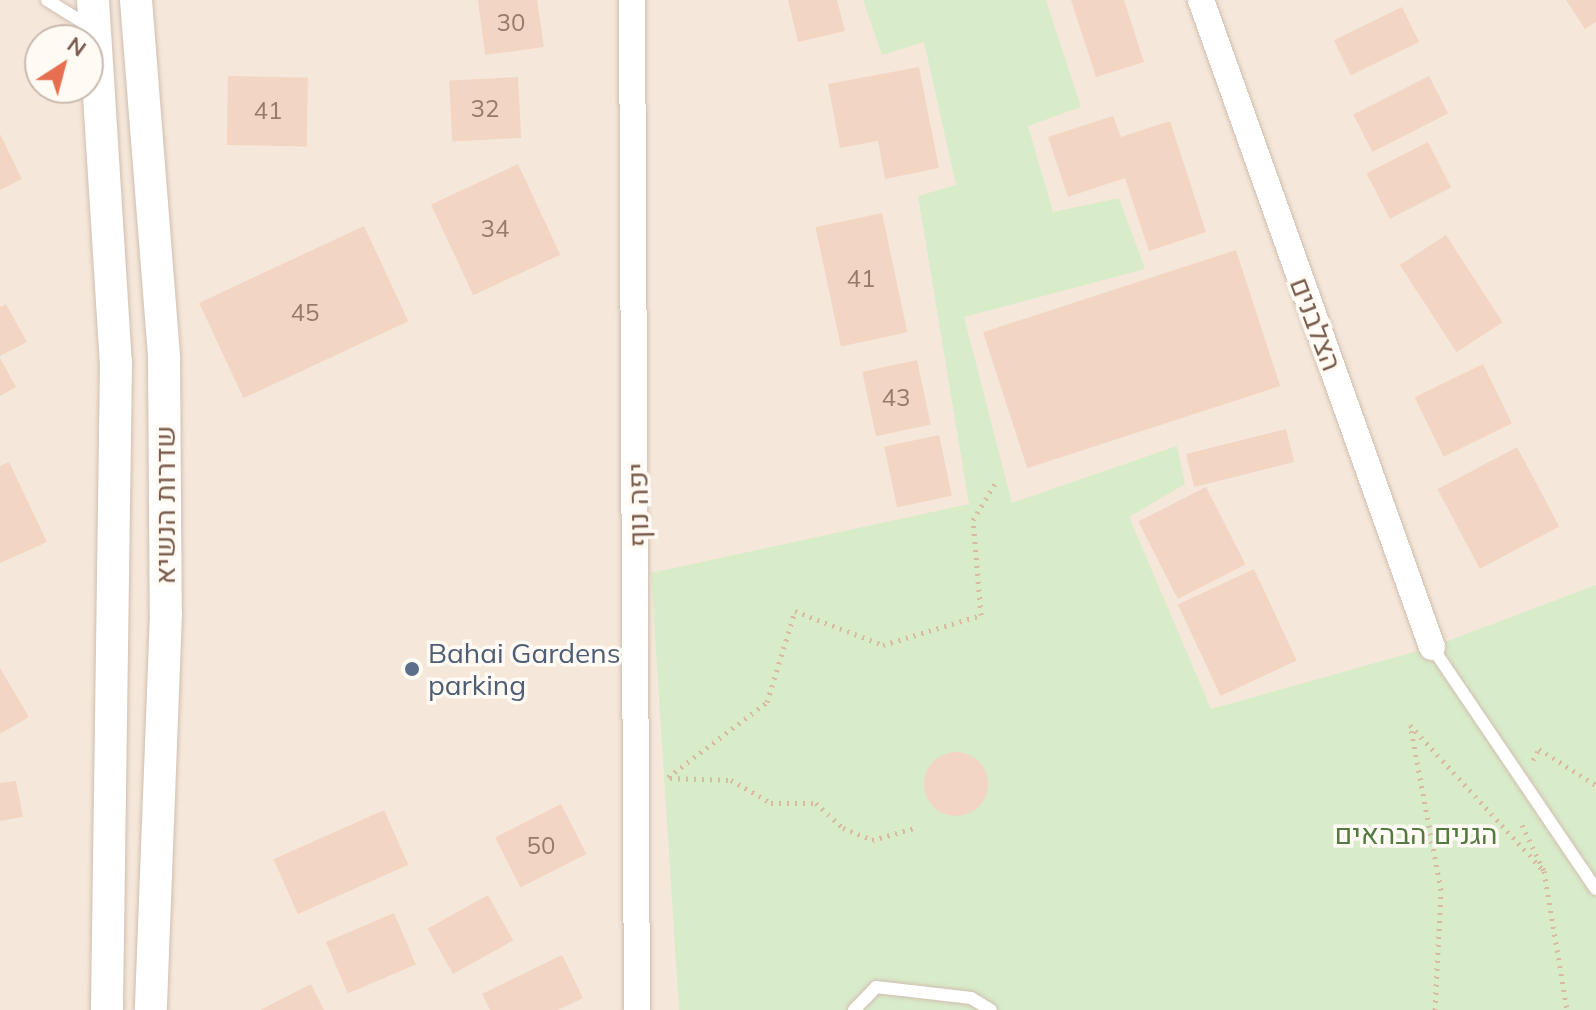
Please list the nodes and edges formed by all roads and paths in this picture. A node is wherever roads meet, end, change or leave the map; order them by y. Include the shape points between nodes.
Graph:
1 (47, 0) edge
2 (136, 0) edge
3 (632, 0) edge
4 (1201, 0) edge
5 (94, 15) edge
6 (996, 482) dead end
7 (1432, 647) joint
8 (1519, 781) junction
9 (1596, 785) edge
10 (915, 828) dead end
11 (1596, 889) edge
12 (107, 1010) edge
13 (151, 1010) edge
14 (637, 1010) edge
15 (854, 1010) edge
16 (991, 1010) edge
17 (1435, 1010) edge
18 (1567, 1010) edge

1 - 5 lane
2 - 13 street, שדרות הנשיא via 164,359 166,614
3 - 14 street, יפה נוף
4 - 7 street, הצלבנים
5 - 12 street, שדרות הנשיא via 116,377
6 - 10 path via 973,520 981,615 883,645 795,611 767,702 668,777 731,780 771,803 816,803 872,840
7 - 8 lane
8 - 9 path via 1539,749
8 - 11 lane
15 - 16 lane via 876,987 971,998
17 - 18 path via 1441,890 1410,725 1544,871

